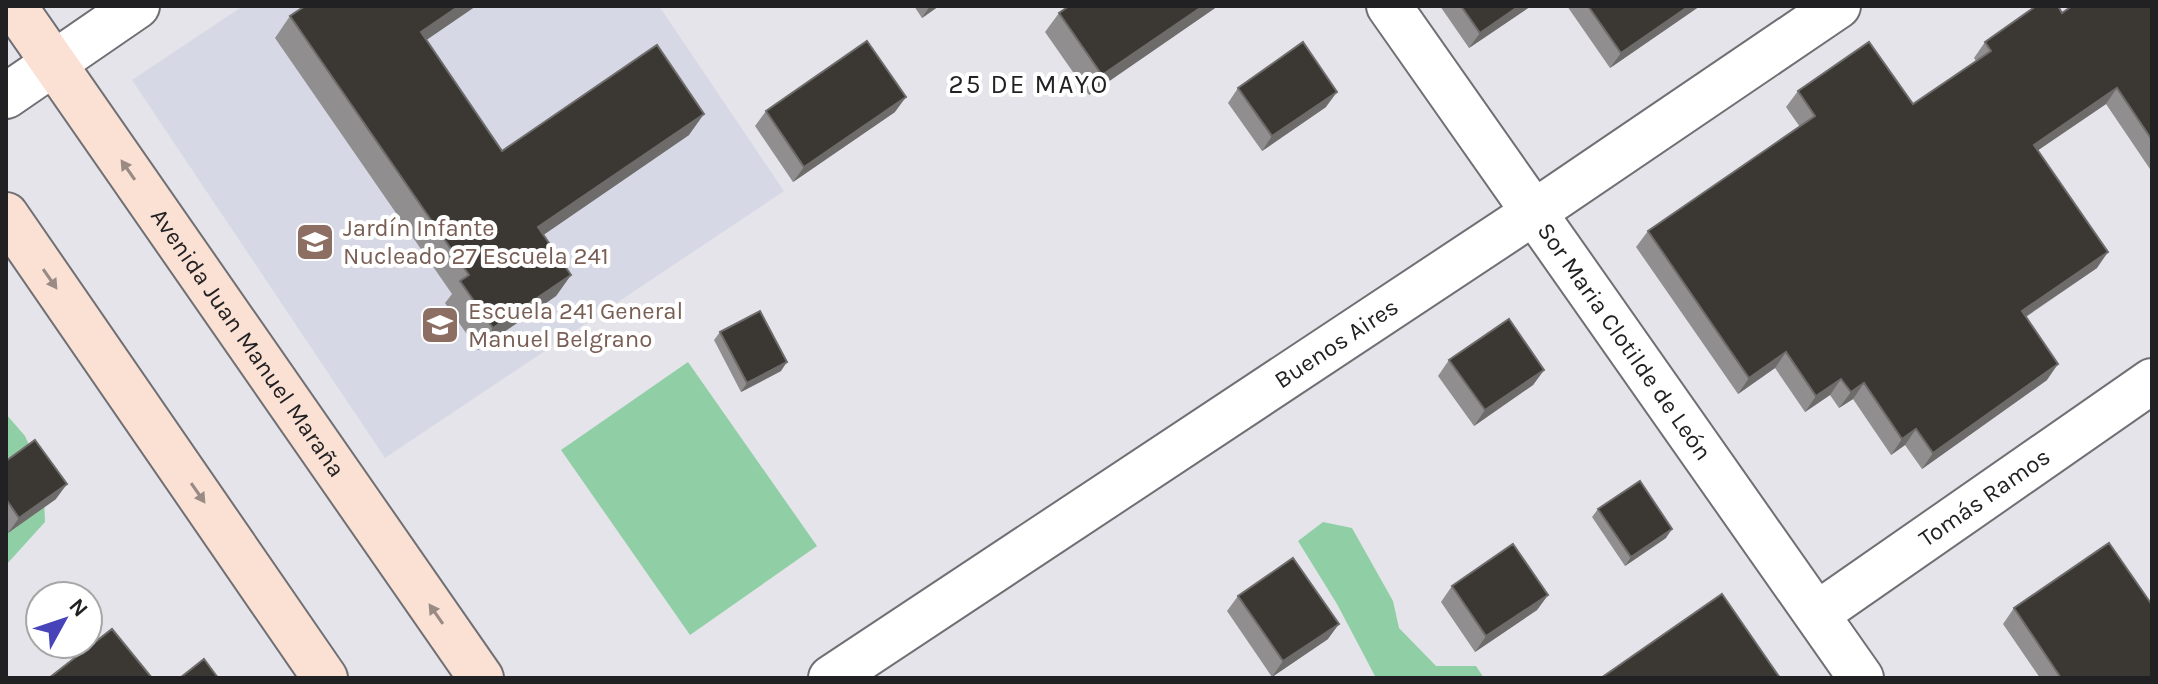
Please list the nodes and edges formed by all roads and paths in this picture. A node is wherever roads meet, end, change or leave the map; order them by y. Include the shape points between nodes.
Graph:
1 (14, 6) edge
2 (137, 6) edge
3 (1389, 6) edge
4 (1838, 6) edge
5 (54, 62) junction
6 (6, 96) edge
7 (1533, 213) junction
8 (6, 215) edge
9 (2152, 381) edge
10 (1817, 614) junction
11 (325, 678) edge
12 (481, 678) edge
13 (831, 678) edge
14 (1861, 678) edge

1 - 5 street, Avenida Juan Manuel Maraña
2 - 5 street
3 - 7 street, Sor Maria Clotilde de León
4 - 7 street, Buenos Aires
5 - 6 street
12 -> 5 street, Avenida Juan Manuel Maraña
7 - 10 street, Sor Maria Clotilde de León
7 - 13 street, Buenos Aires
8 -> 11 street
9 - 10 street, Tomás Ramos
10 - 14 street, Sor Maria Clotilde de León

